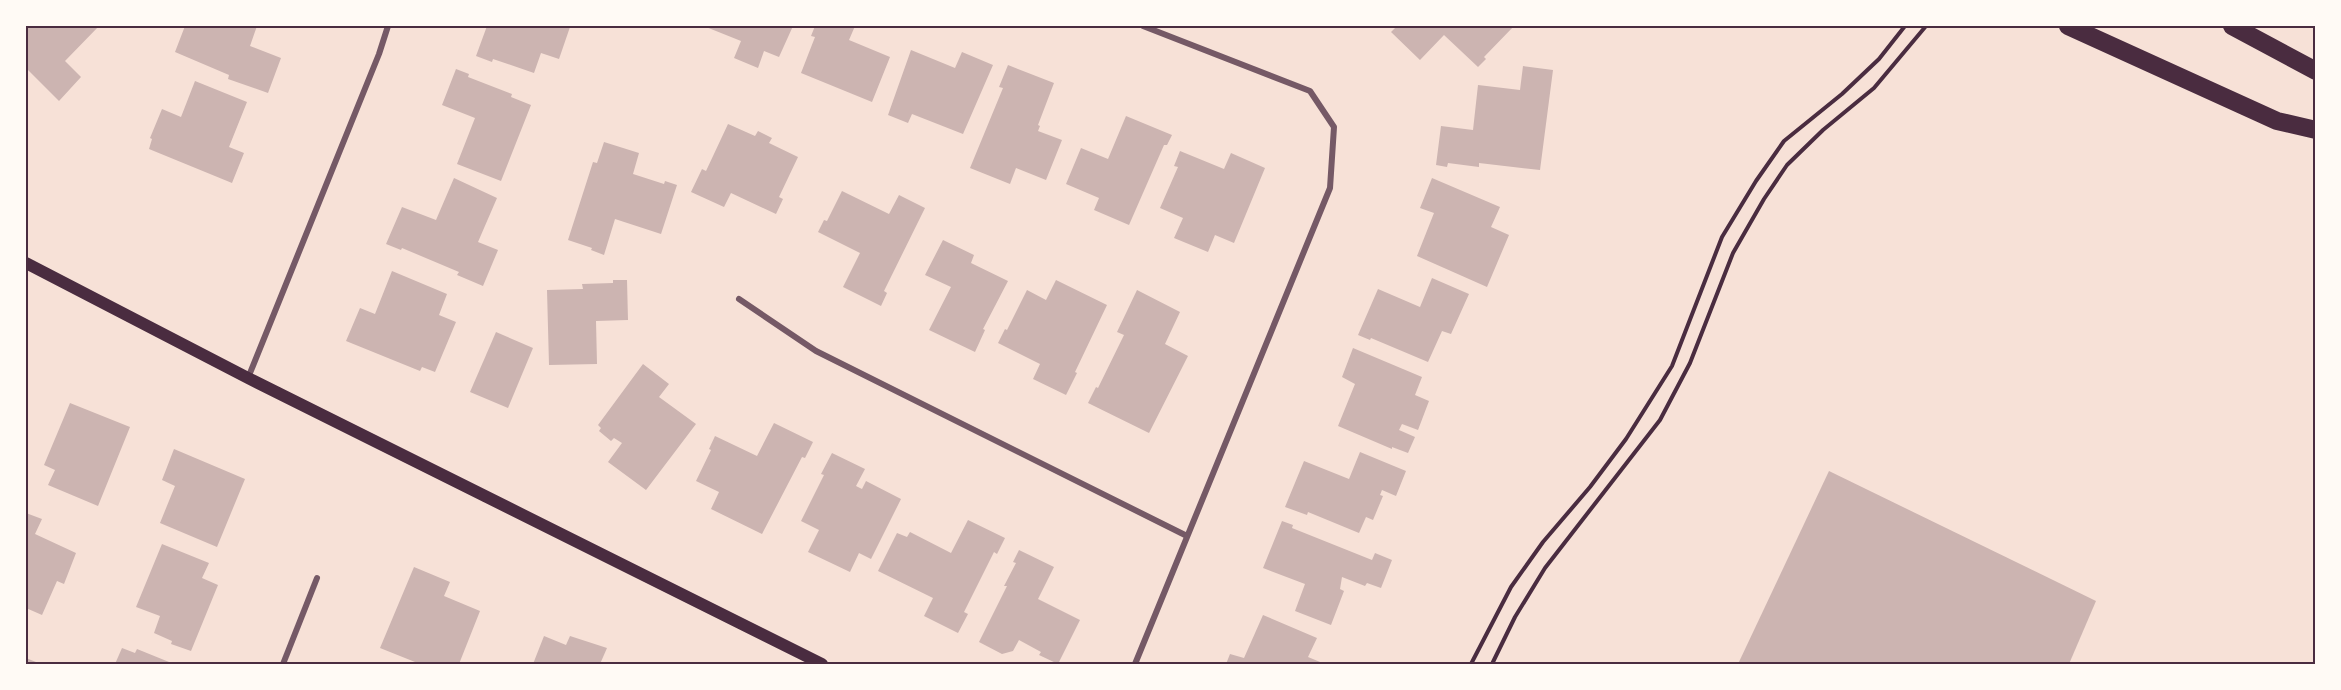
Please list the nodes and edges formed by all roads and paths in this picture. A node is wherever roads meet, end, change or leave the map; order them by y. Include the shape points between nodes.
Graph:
1 (388, 26) edge
2 (1143, 26) edge
3 (1905, 26) edge
4 (1926, 26) edge
5 (2068, 26) edge
6 (2232, 26) edge
7 (2316, 71) edge
8 (2316, 130) edge
9 (26, 263) edge
10 (739, 299) dead end
11 (248, 378) junction
12 (1187, 536) junction
13 (317, 578) dead end
14 (283, 664) edge
15 (822, 664) edge
16 (1135, 664) edge
17 (1471, 664) edge
18 (1492, 664) edge

1 - 11 street
2 - 12 street via 1310,91 1334,127 1330,188
3 - 17 path via 1879,59 1784,141 1756,181 1722,237 1672,366 1626,439 1511,587
4 - 18 path via 1874,88 1787,165 1732,253 1690,363 1660,420 1545,568
5 - 8 highway via 2277,121
6 - 7 highway
9 - 11 main road
10 - 12 street via 816,351
11 - 15 main road
12 - 16 street
13 - 14 street

